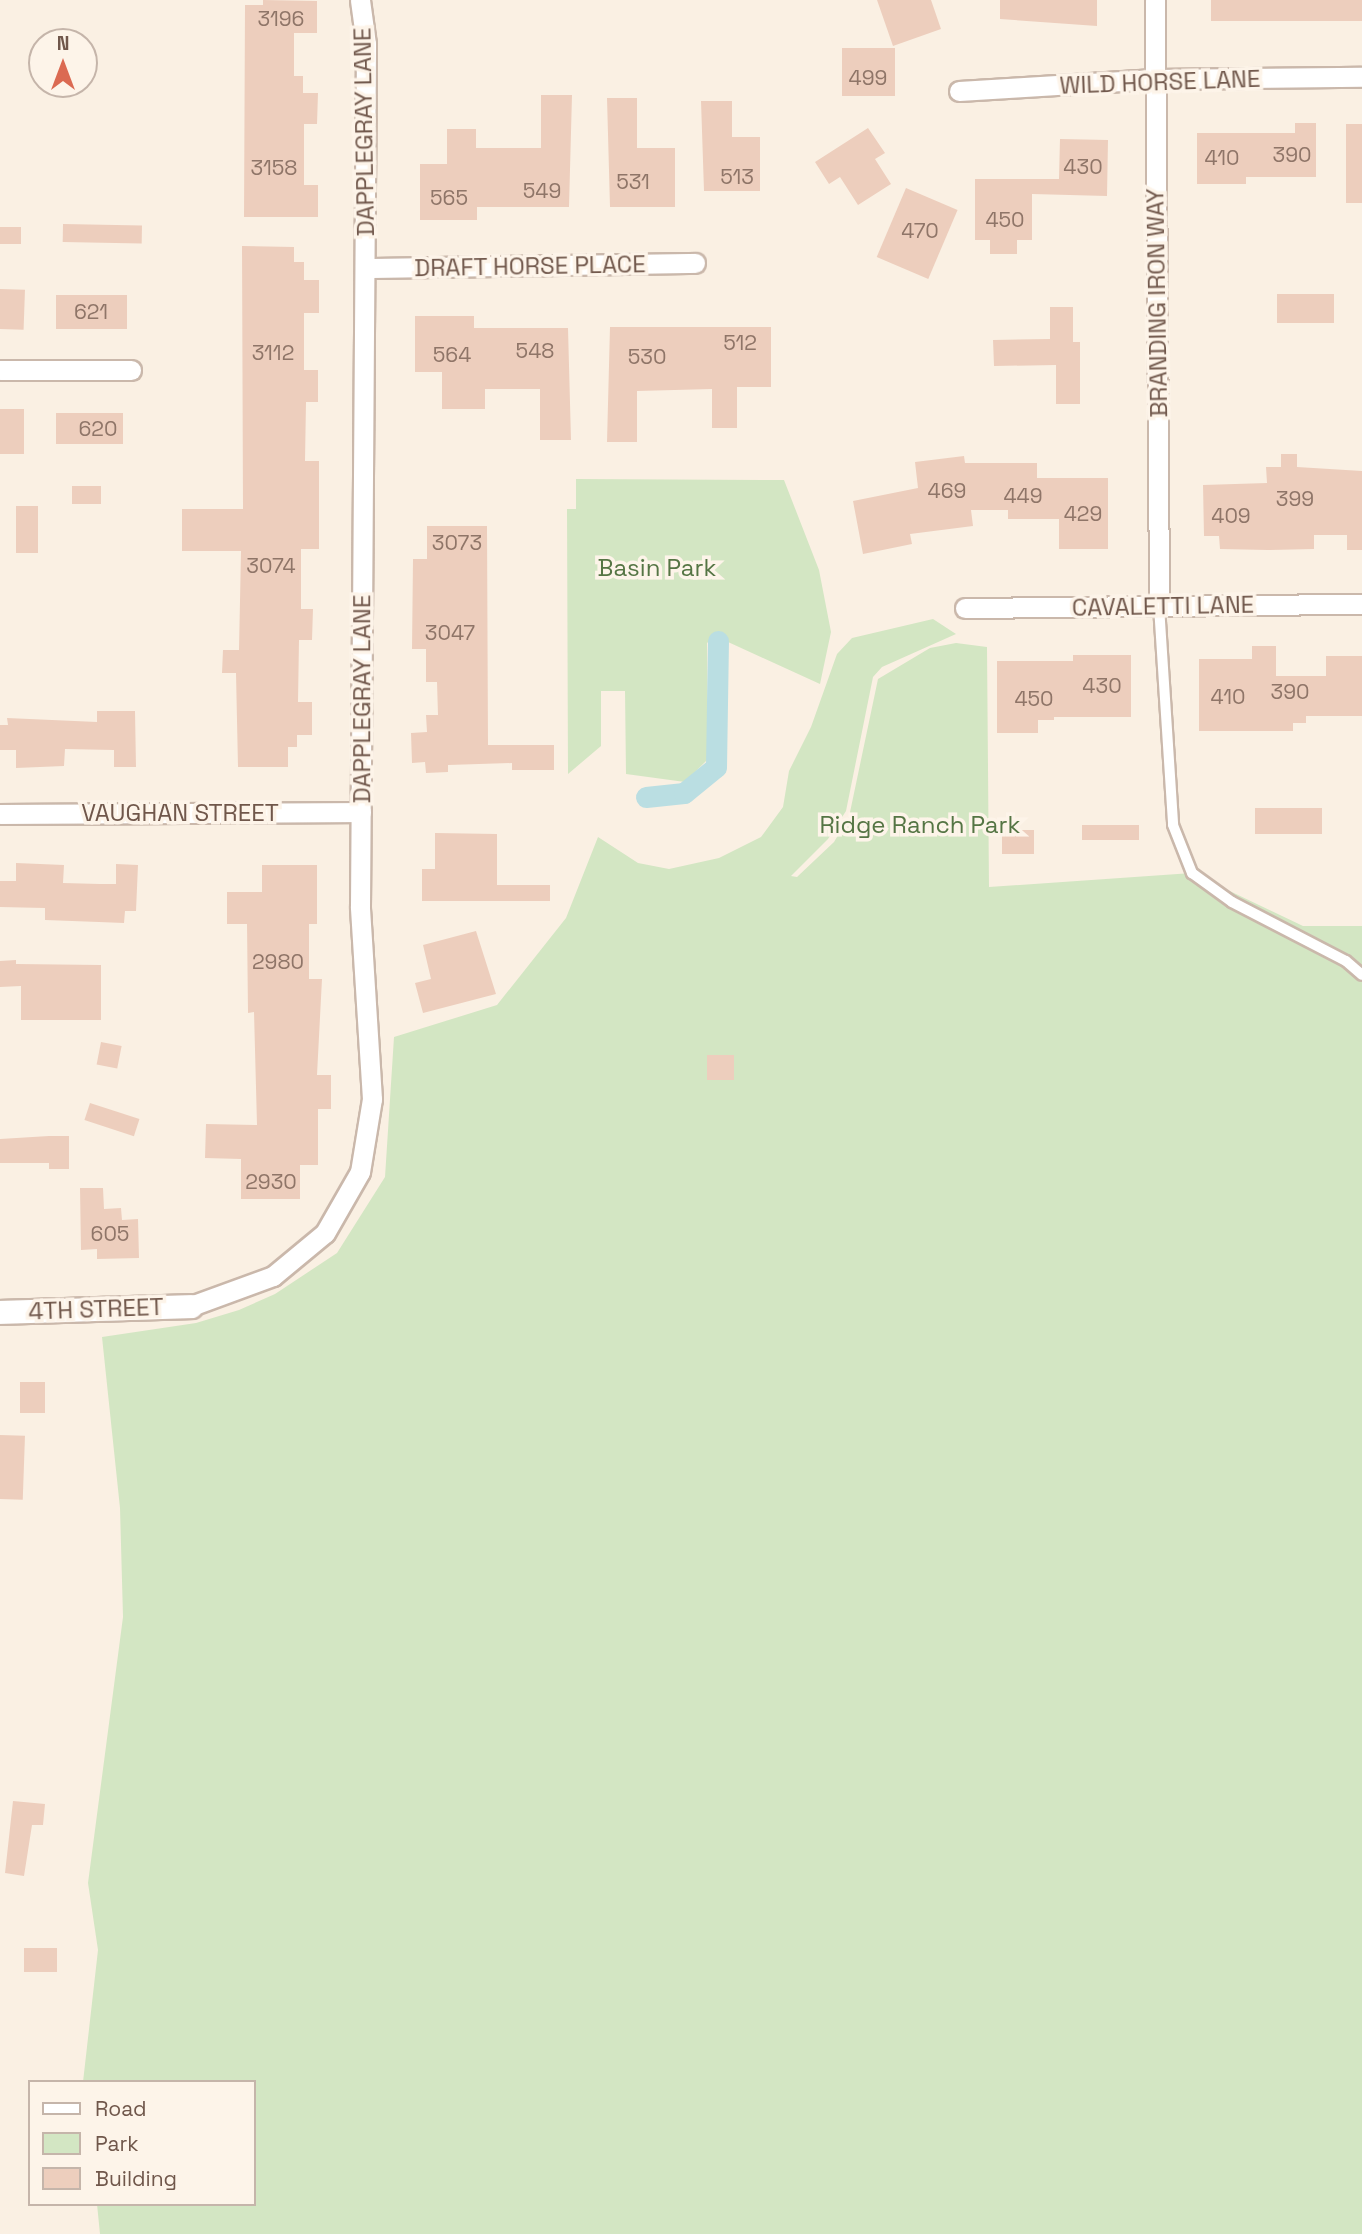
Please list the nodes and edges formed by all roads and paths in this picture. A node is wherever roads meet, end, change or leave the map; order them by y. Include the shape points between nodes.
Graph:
1 (360, 0) edge
2 (1155, 0) edge
3 (1362, 77) edge
4 (1155, 79) junction
5 (959, 91) dead end
6 (695, 263) dead end
7 (365, 268) junction
8 (0, 370) edge
9 (131, 370) dead end
10 (1362, 604) edge
11 (1159, 606) junction
12 (965, 608) dead end
13 (361, 812) junction
14 (0, 814) edge
15 (1362, 975) edge
16 (191, 1306) joint
17 (0, 1312) edge

1 - 7 street, DAPPLEGRAY LANE via 366,44
2 - 4 street, BRANDING IRON WAY
3 - 4 street, WILD HORSE LANE
4 - 5 street, WILD HORSE LANE
4 - 11 street, BRANDING IRON WAY
6 - 7 street, DRAFT HORSE PLACE
7 - 13 street, DAPPLEGRAY LANE
8 - 9 street
10 - 11 street, CAVALETTI LANE
11 - 12 street, CAVALETTI LANE
11 - 15 lane via 1172,825 1192,873 1232,902 1346,961
13 - 14 street, VAUGHAN STREET
13 - 16 street, DAPPLEGRAY LANE via 361,920 372,1099 360,1172 325,1233 273,1276
16 - 17 street, 4TH STREET

